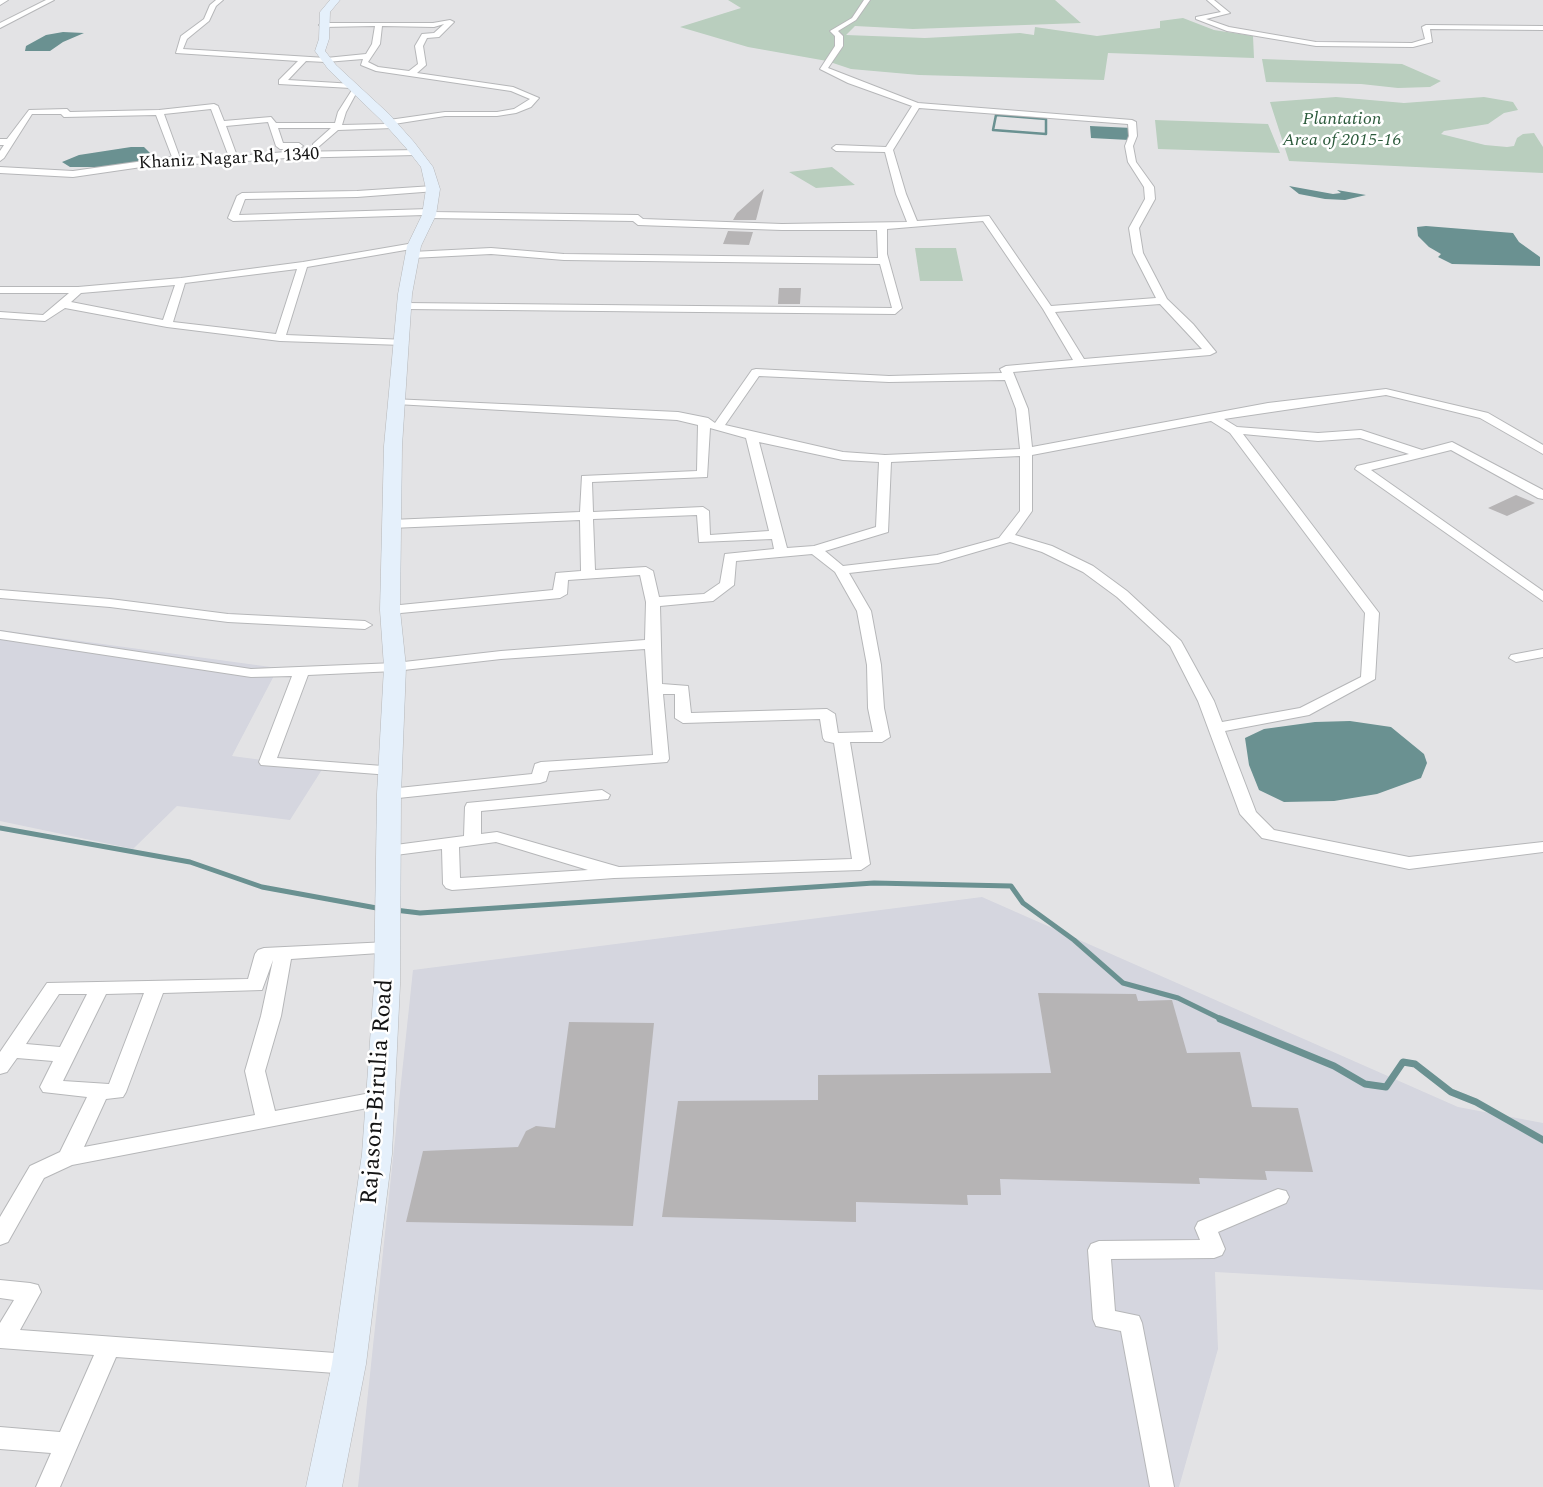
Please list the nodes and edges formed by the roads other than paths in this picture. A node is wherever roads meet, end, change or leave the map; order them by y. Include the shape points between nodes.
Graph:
1 (5, 0) edge
2 (51, 0) edge
3 (220, 0) edge
4 (335, 0) edge
5 (867, 0) edge
6 (1210, 0) edge
7 (0, 3) edge
8 (323, 24) junction
9 (380, 24) junction
10 (0, 26) edge
11 (1543, 28) edge
12 (368, 56) junction
13 (304, 59) junction
14 (326, 60) junction
15 (410, 74) junction
16 (354, 88) junction
17 (918, 105) junction
18 (159, 112) junction
19 (220, 124) junction
20 (338, 124) junction
21 (391, 124) junction
22 (273, 125) junction
23 (5, 142) edge
24 (316, 146) junction
25 (836, 148) dead end
26 (889, 150) junction
27 (416, 152) junction
28 (303, 155) junction
29 (0, 158) edge
30 (234, 159) junction
31 (177, 160) junction
32 (7, 173) edge
33 (433, 188) junction
34 (429, 213) junction
35 (914, 224) junction
36 (882, 227) junction
37 (413, 250) junction
38 (884, 261) junction
39 (303, 265) junction
40 (181, 281) junction
41 (0, 290) edge
42 (78, 290) junction
43 (1163, 301) junction
44 (63, 304) junction
45 (405, 306) junction
46 (1048, 309) junction
47 (0, 315) edge
48 (167, 324) junction
49 (280, 338) junction
50 (403, 342) junction
51 (1080, 362) junction
52 (1009, 376) junction
53 (397, 401) junction
54 (1212, 417) junction
55 (704, 421) junction
56 (719, 426) junction
57 (1234, 430) junction
58 (751, 436) junction
59 (1543, 450) edge
60 (1026, 452) junction
61 (1422, 454) junction
62 (885, 459) junction
63 (1543, 495) edge
64 (587, 514) junction
65 (391, 524) junction
66 (777, 535) junction
67 (1007, 537) junction
68 (815, 550) junction
69 (782, 553) junction
70 (840, 570) junction
71 (588, 574) junction
72 (0, 594) edge
73 (1543, 597) edge
74 (653, 602) junction
75 (390, 610) junction
76 (365, 625) dead end
77 (0, 635) edge
78 (652, 644) junction
79 (1543, 653) edge
80 (1516, 659) dead end
81 (302, 670) junction
82 (393, 680) junction
83 (654, 689) junction
84 (1215, 728) junction
85 (841, 738) junction
86 (390, 782) junction
87 (602, 796) dead end
88 (472, 839) junction
89 (450, 842) junction
90 (1543, 847) edge
91 (388, 850) junction
92 (618, 873) junction
93 (388, 948) junction
94 (284, 953) junction
95 (156, 986) junction
96 (100, 987) junction
97 (12, 1050) junction
98 (66, 1055) junction
99 (0, 1067) edge
100 (100, 1091) junction
101 (380, 1099) junction
102 (267, 1121) junction
103 (68, 1158) junction
104 (1278, 1197) dead end
105 (0, 1236) edge
106 (0, 1289) edge
107 (109, 1348) junction
108 (349, 1364) junction
109 (0, 1438) edge
110 (67, 1443) junction
111 (48, 1487) edge
112 (324, 1487) edge
113 (1162, 1487) edge

1 - 7 street
2 - 10 street
3 - 13 street via 207,20 184,38 179,51
4 - 8 street via 325,12
5 - 17 street via 854,19 834,31 839,46 824,69
6 - 11 street via 1227,13 1198,18 1227,29 1316,44 1413,45 1429,40 1426,27
8 - 9 street
8 - 14 street via 320,51
9 - 12 street
9 - 15 street via 450,22 436,35 425,36 419,46 422,65
12 - 14 street
12 - 15 street via 364,63 376,69
13 - 14 street
13 - 16 street via 282,82
14 - 16 street
15 - 21 street via 513,89 536,98 516,111 454,113
16 - 20 street
16 - 21 street
17 - 26 street
17 - 43 street via 1132,122 1132,162 1149,187 1150,199 1134,228 1138,253
18 - 19 street via 214,106
18 - 23 street via 29,113
18 - 31 street
19 - 22 street via 271,119
19 - 30 street
20 - 21 street
20 - 22 street
20 - 24 street
21 - 27 street
22 - 24 street via 280,146
23 - 29 street
24 - 28 street
25 - 26 street
26 - 35 street
27 - 28 street, Khaniz Nagar Rd, 1340
27 - 33 street via 427,167
28 - 30 street, Khaniz Nagar Rd, 1340
30 - 31 street, Khaniz Nagar Rd, 1340
31 - 32 street, Khaniz Nagar Rd, 1340 via 73,174
33 - 34 street, Rajason-Birulia Road
33 - 34 street via 242,195 233,218
34 - 36 street
34 - 37 street, Rajason-Birulia Road
35 - 36 street
35 - 46 street via 986,218
36 - 38 street
37 - 38 street
37 - 39 street
37 - 45 street, Rajason-Birulia Road
38 - 45 street via 895,311
39 - 40 street
39 - 49 street
40 - 42 street
40 - 48 street
41 - 42 street
42 - 44 street
43 - 46 street
43 - 51 street via 1210,352
44 - 47 street via 45,318
44 - 48 street
45 - 50 street, Rajason-Birulia Road
46 - 51 street
48 - 49 street
49 - 50 street
50 - 53 street, Rajason-Birulia Road
51 - 52 street via 1006,369
52 - 56 street via 889,379 757,372
52 - 60 street via 1022,409
53 - 55 street via 678,415
53 - 65 street, Rajason-Birulia Road
54 - 57 street
54 - 59 street via 1386,392 1484,415
54 - 60 street
55 - 56 street
55 - 64 street via 703,474 586,479
56 - 58 street
57 - 61 street via 1318,437 1361,434
57 - 84 street via 1371,613 1368,679 1304,712
58 - 62 street via 843,456
58 - 66 street
60 - 62 street
60 - 67 street via 1026,510
61 - 63 street via 1452,446
61 - 73 street via 1361,469
62 - 68 street via 883,529
64 - 65 street
64 - 66 street via 704,511 704,539
64 - 71 street
65 - 75 street, Rajason-Birulia Road
66 - 69 street
67 - 70 street via 938,559
67 - 84 street via 1058,554 1122,594 1175,644
68 - 69 street
68 - 70 street
69 - 74 street via 730,557 727,585 708,598
70 - 85 street via 864,611 882,737
71 - 74 street via 646,571
71 - 75 street via 561,576 560,594
72 - 76 street via 228,618
74 - 78 street
75 - 82 street, Rajason-Birulia Road
77 - 81 street via 251,673
78 - 82 street via 500,655
78 - 83 street
79 - 80 street
81 - 82 street
81 - 86 street via 267,762
82 - 86 street, Rajason-Birulia Road
83 - 85 street via 682,689 683,718 827,714 831,738
83 - 86 street via 661,759 541,767 540,778
84 - 90 street via 1248,814 1268,834 1409,863
85 - 92 street via 861,864
86 - 91 street, Rajason-Birulia Road
87 - 88 street via 473,807
88 - 89 street
88 - 92 street via 497,837
89 - 91 street
89 - 92 street via 452,884
91 - 93 street, Rajason-Birulia Road
93 - 94 street
93 - 101 street, Rajason-Birulia Road
94 - 95 street via 264,954 255,985
94 - 102 street via 255,1071
95 - 96 street
95 - 100 street via 116,1092
96 - 97 street via 54,988
96 - 98 street
97 - 98 street
97 - 99 street
98 - 100 street via 50,1087
100 - 103 street
101 - 102 street
101 - 108 street, Rajason-Birulia Road via 369,1236
102 - 103 street
103 - 105 street via 37,1172
104 - 113 street via 1206,1228 1214,1249 1099,1250 1104,1320 1131,1323
106 - 107 street via 30,1292 3,1339
107 - 108 street
107 - 110 street
108 - 112 street, Rajason-Birulia Road
109 - 110 street
110 - 111 street

